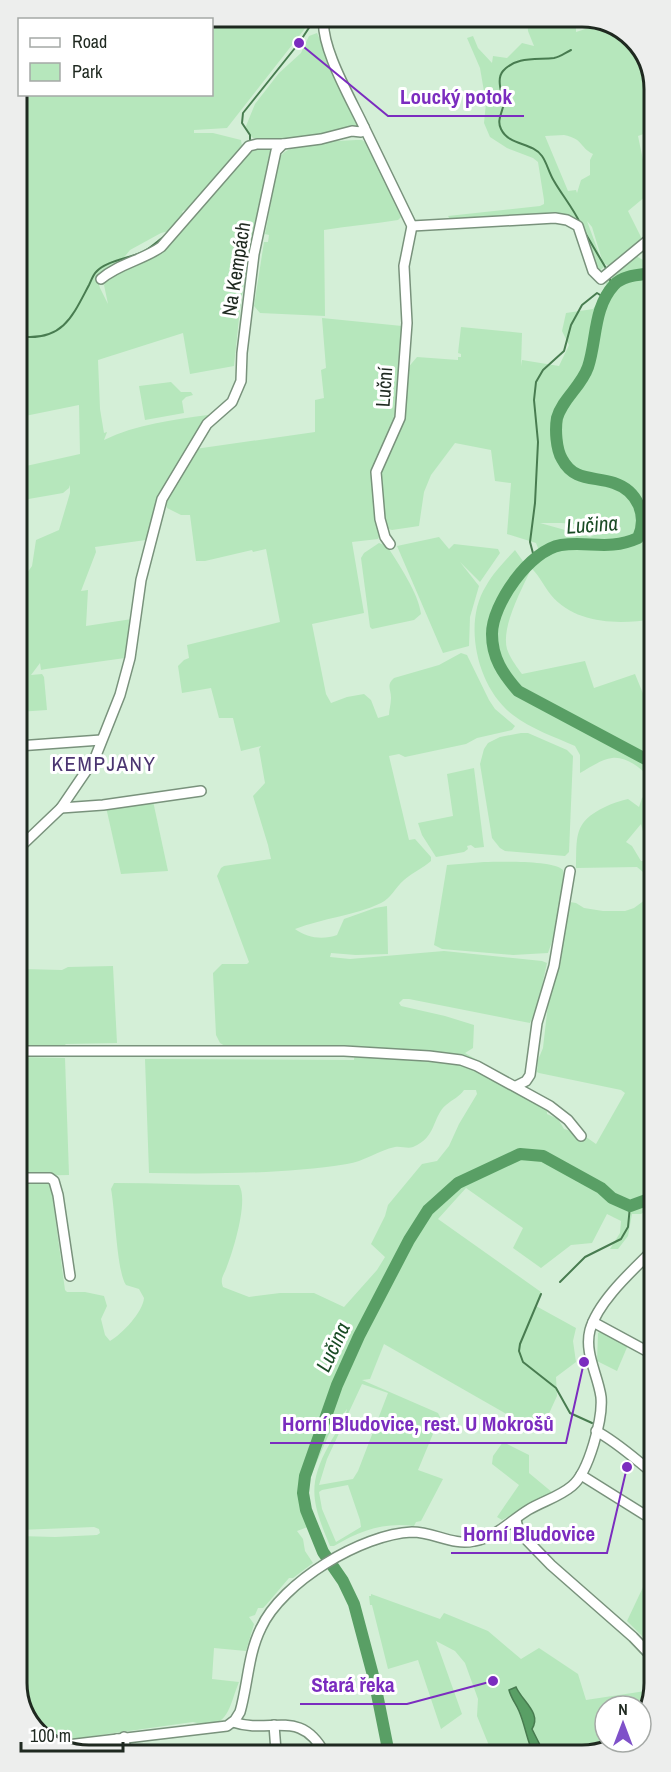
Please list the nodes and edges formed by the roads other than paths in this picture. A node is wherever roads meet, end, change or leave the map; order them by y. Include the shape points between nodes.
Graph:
1 (324, 27) edge
2 (364, 127) junction
3 (283, 144) junction
4 (412, 226) junction
5 (644, 244) edge
6 (101, 279) dead end
7 (390, 544) dead end
8 (101, 740) junction
9 (27, 745) edge
10 (201, 791) dead end
11 (61, 808) junction
12 (27, 840) edge
13 (570, 871) dead end
14 (27, 1052) edge
15 (516, 1086) junction
16 (581, 1136) dead end
17 (27, 1178) edge
18 (644, 1260) edge
19 (70, 1276) dead end
20 (593, 1322) junction
21 (644, 1350) edge
22 (596, 1431) junction
23 (644, 1466) edge
24 (581, 1475) junction
25 (644, 1514) edge
26 (516, 1520) junction
27 (644, 1649) edge
28 (233, 1722) junction
29 (274, 1725) junction
30 (121, 1738) junction
31 (76, 1744) edge
32 (120, 1745) edge
33 (123, 1745) edge
34 (276, 1745) edge
35 (318, 1745) edge

1 - 2 street via 339,74
2 - 3 street via 361,132
2 - 4 street
3 - 6 street via 249,146 161,247
3 - 8 street, Na Kempách via 276,151 254,254 241,381 232,402 207,424 162,499 141,580 130,658 120,696
4 - 5 street via 567,220 578,226 593,271 601,279
4 - 7 street, Luční via 404,266 407,323 400,418 376,472 380,519
8 - 9 street
8 - 11 street, Na Kempách via 91,766
10 - 11 street
11 - 12 street, Na Kempách
13 - 15 street via 554,966 537,1023 530,1075
14 - 15 street via 344,1051 429,1056 461,1060
15 - 16 street via 559,1113
17 - 19 street via 54,1181
18 - 20 street via 605,1302
20 - 21 street
20 - 22 street via 590,1351 601,1397
22 - 23 street
22 - 24 street
24 - 25 street
24 - 26 street via 566,1490
26 - 27 street via 519,1532 551,1565
26 - 28 street via 495,1534 472,1542 429,1533 389,1536 316,1570 275,1605 261,1627 239,1715
28 - 29 street via 246,1726
28 - 30 street via 223,1727
29 - 34 street
29 - 35 street via 305,1730
30 - 31 street
30 - 32 street
30 - 33 street

